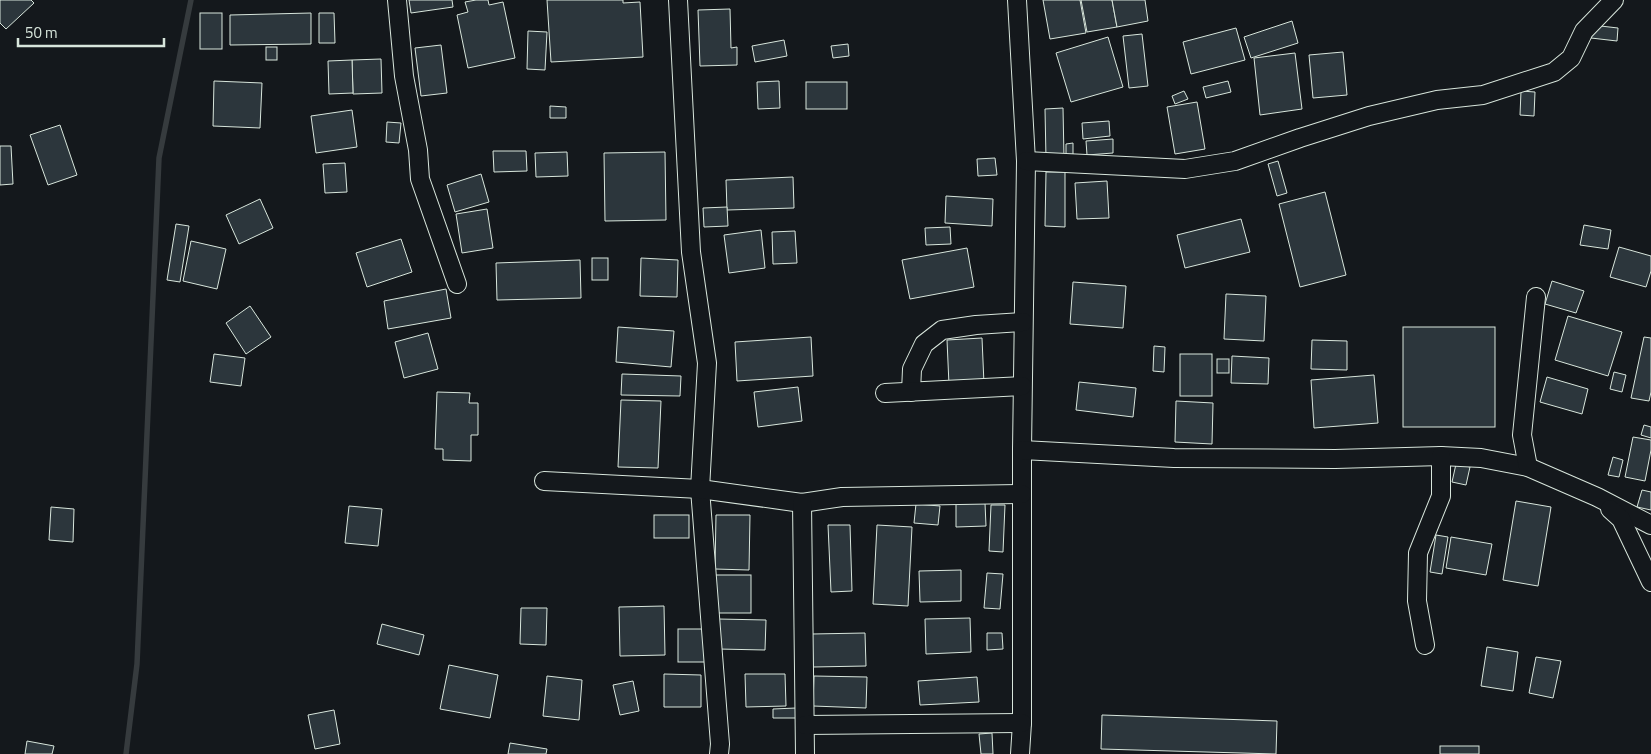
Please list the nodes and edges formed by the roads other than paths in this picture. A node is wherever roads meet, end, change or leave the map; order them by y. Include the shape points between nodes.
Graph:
1 (397, 0) edge
2 (678, 0) edge
3 (1017, 0) edge
4 (1614, 0) edge
5 (1026, 161) junction
6 (457, 284) dead end
7 (1536, 297) dead end
8 (1023, 322) junction
9 (1022, 386) junction
10 (910, 392) junction
11 (885, 393) dead end
12 (1022, 450) junction
13 (1441, 456) junction
14 (1528, 467) junction
15 (544, 481) dead end
16 (700, 489) junction
17 (1022, 494) junction
18 (1600, 500) junction
19 (802, 503) junction
20 (1651, 526) edge
21 (1649, 569) edge
22 (1424, 645) dead end
23 (1022, 723) junction
24 (805, 725) junction
25 (719, 754) edge
26 (805, 754) edge
27 (1020, 754) edge

1 - 6 street via 404,76 420,179
2 - 16 street via 691,252 707,364
3 - 5 street
4 - 5 street via 1584,31 1571,58 1554,72 1483,95 1437,100 1369,116 1236,161 1185,169
5 - 8 street
7 - 14 street via 1522,435
8 - 9 street
8 - 10 street via 942,330 924,344 912,369
9 - 10 street
9 - 12 street
10 - 11 street
12 - 13 street via 1174,458 1336,460
12 - 17 street
13 - 14 street via 1481,458
13 - 22 street via 1441,496 1418,553 1417,602
14 - 18 street
15 - 16 street
16 - 19 street
16 - 25 street
17 - 19 street via 842,497
17 - 23 street
18 - 20 street
18 - 21 street via 1621,519
19 - 24 street
23 - 24 street
23 - 27 street
24 - 26 street

